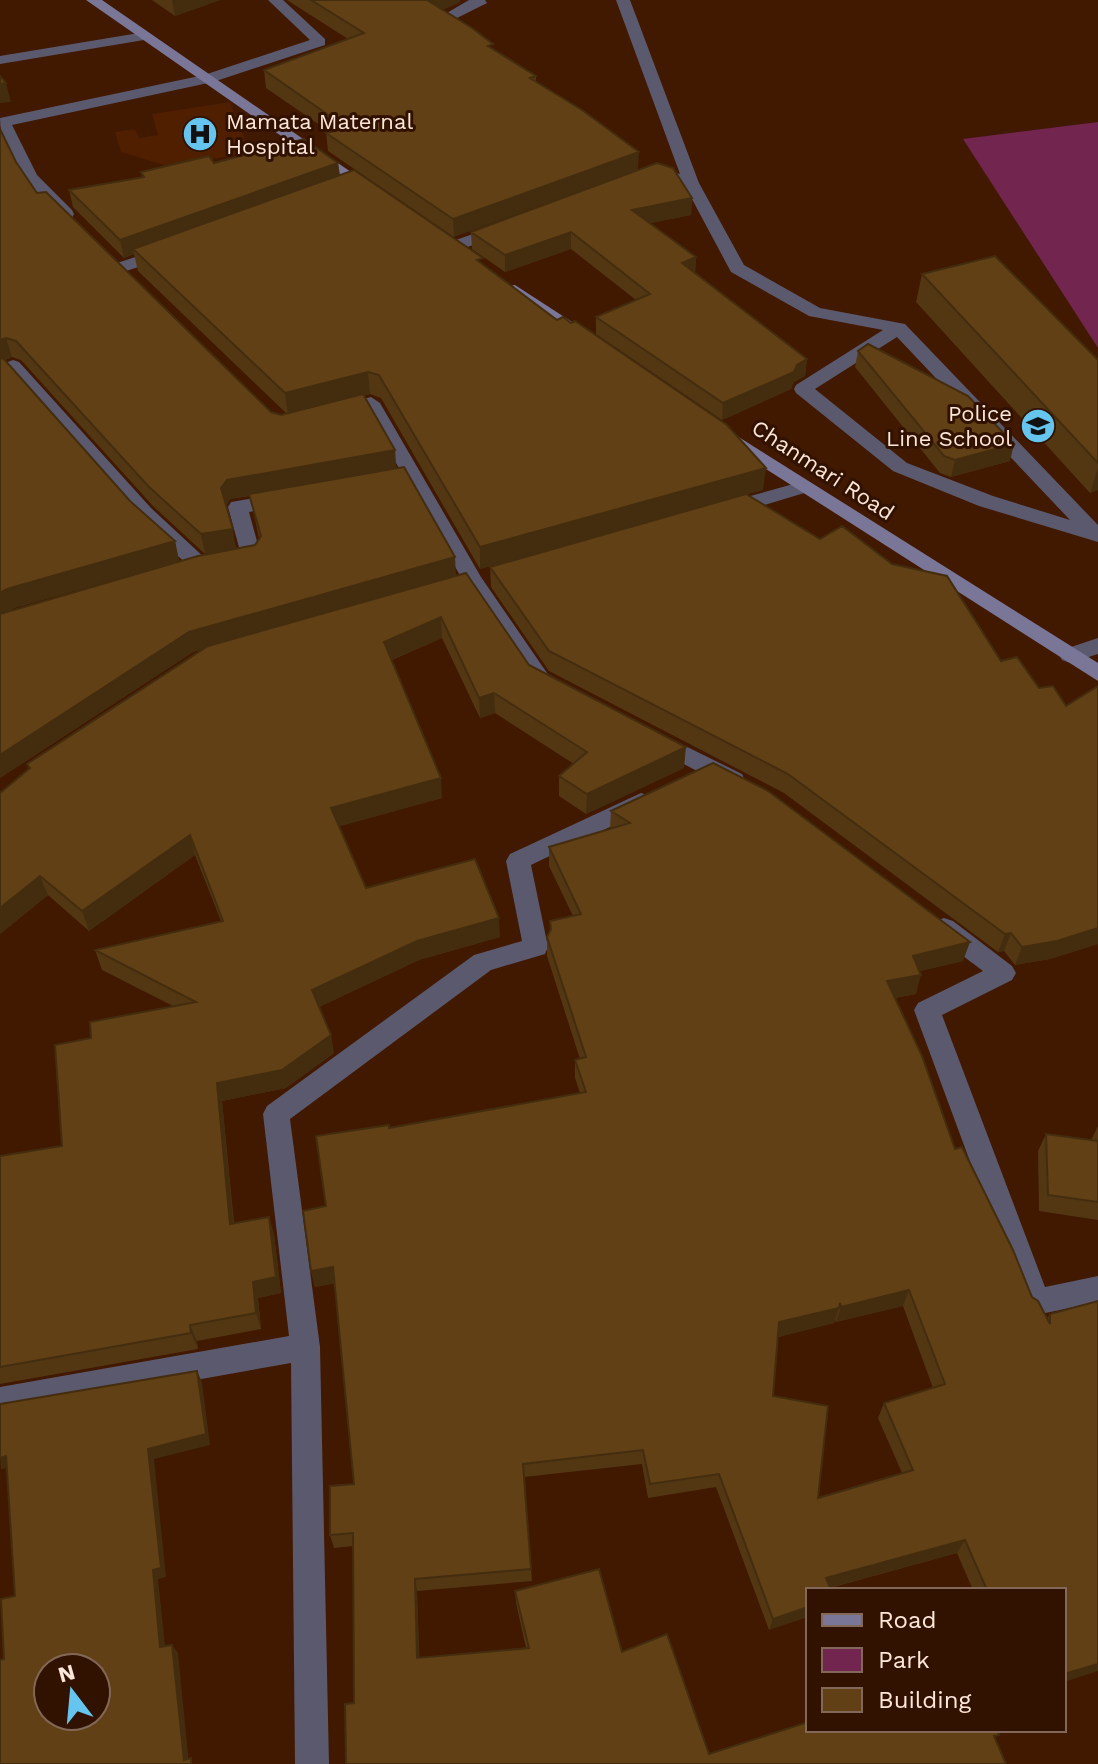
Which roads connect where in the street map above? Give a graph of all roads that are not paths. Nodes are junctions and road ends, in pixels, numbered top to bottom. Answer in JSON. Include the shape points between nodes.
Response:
{"nodes":[{"id":1,"x":93,"y":0,"type":"edge"},
{"id":2,"x":275,"y":0,"type":"edge"},
{"id":3,"x":476,"y":0,"type":"edge"},
{"id":4,"x":623,"y":0,"type":"edge"},
{"id":5,"x":145,"y":36,"type":"junction"},
{"id":6,"x":484,"y":45,"type":"edge"},
{"id":7,"x":0,"y":60,"type":"edge"},
{"id":8,"x":208,"y":79,"type":"junction"},
{"id":9,"x":8,"y":149,"type":"edge"},
{"id":10,"x":647,"y":171,"type":"edge"},
{"id":11,"x":691,"y":183,"type":"junction"},
{"id":12,"x":381,"y":198,"type":"edge"},
{"id":13,"x":511,"y":226,"type":"edge"},
{"id":14,"x":80,"y":228,"type":"edge"},
{"id":15,"x":179,"y":247,"type":"edge"},
{"id":16,"x":453,"y":247,"type":"edge"},
{"id":17,"x":120,"y":269,"type":"edge"},
{"id":18,"x":505,"y":283,"type":"edge"},
{"id":19,"x":899,"y":328,"type":"junction"},
{"id":20,"x":596,"y":346,"type":"edge"},
{"id":21,"x":0,"y":371,"type":"edge"},
{"id":22,"x":313,"y":418,"type":"edge"},
{"id":23,"x":714,"y":427,"type":"edge"},
{"id":24,"x":804,"y":487,"type":"junction"},
{"id":25,"x":311,"y":494,"type":"edge"},
{"id":26,"x":699,"y":517,"type":"edge"},
{"id":27,"x":1098,"y":536,"type":"edge"},
{"id":28,"x":200,"y":565,"type":"junction"},
{"id":29,"x":170,"y":573,"type":"edge"},
{"id":30,"x":1098,"y":646,"type":"edge"},
{"id":31,"x":1070,"y":655,"type":"junction"},
{"id":32,"x":1098,"y":673,"type":"edge"},
{"id":33,"x":579,"y":699,"type":"edge"},
{"id":34,"x":632,"y":727,"type":"edge"},
{"id":35,"x":712,"y":768,"type":"junction"},
{"id":36,"x":750,"y":789,"type":"edge"},
{"id":37,"x":927,"y":916,"type":"edge"},
{"id":38,"x":1098,"y":1289,"type":"edge"},
{"id":39,"x":305,"y":1347,"type":"junction"},
{"id":40,"x":0,"y":1401,"type":"edge"},
{"id":41,"x":312,"y":1764,"type":"edge"}],
"edges":[{"from":1,"to":5,"type":"street"},
{"from":2,"to":8,"type":"street","via":[[320,42]]},
{"from":3,"to":6,"type":"street","via":[[480,3],[447,17]]},
{"from":4,"to":11,"type":"street"},
{"from":5,"to":7,"type":"street"},
{"from":5,"to":8,"type":"street"},
{"from":8,"to":9,"type":"street","via":[[3,122]]},
{"from":8,"to":12,"type":"street","via":[[350,184]]},
{"from":9,"to":14,"type":"street"},
{"from":10,"to":11,"type":"street"},
{"from":11,"to":19,"type":"street","via":[[737,268],[815,312]]},
{"from":13,"to":16,"type":"street"},
{"from":15,"to":17,"type":"street"},
{"from":18,"to":20,"type":"street"},
{"from":19,"to":27,"type":"street"},
{"from":19,"to":27,"type":"street","via":[[803,389],[900,467]]},
{"from":21,"to":28,"type":"street","via":[[13,366],[144,513]]},
{"from":22,"to":33,"type":"street","via":[[371,403],[405,477],[539,678]]},
{"from":23,"to":24,"type":"street","name":"Chanmari Road"},
{"from":24,"to":26,"type":"street"},
{"from":24,"to":31,"type":"street","name":"Chanmari Road"},
{"from":25,"to":28,"type":"street","via":[[238,507],[251,556]]},
{"from":28,"to":29,"type":"street"},
{"from":30,"to":31,"type":"street"},
{"from":31,"to":32,"type":"street","name":"Chanmari Road"},
{"from":34,"to":35,"type":"street"},
{"from":35,"to":36,"type":"street"},
{"from":35,"to":39,"type":"street","via":[[518,861],[536,947],[483,962],[276,1114]]},
{"from":37,"to":38,"type":"street","via":[[1003,973],[927,1010],[1036,1302]]},
{"from":39,"to":40,"type":"street"},
{"from":39,"to":41,"type":"street"}]}
